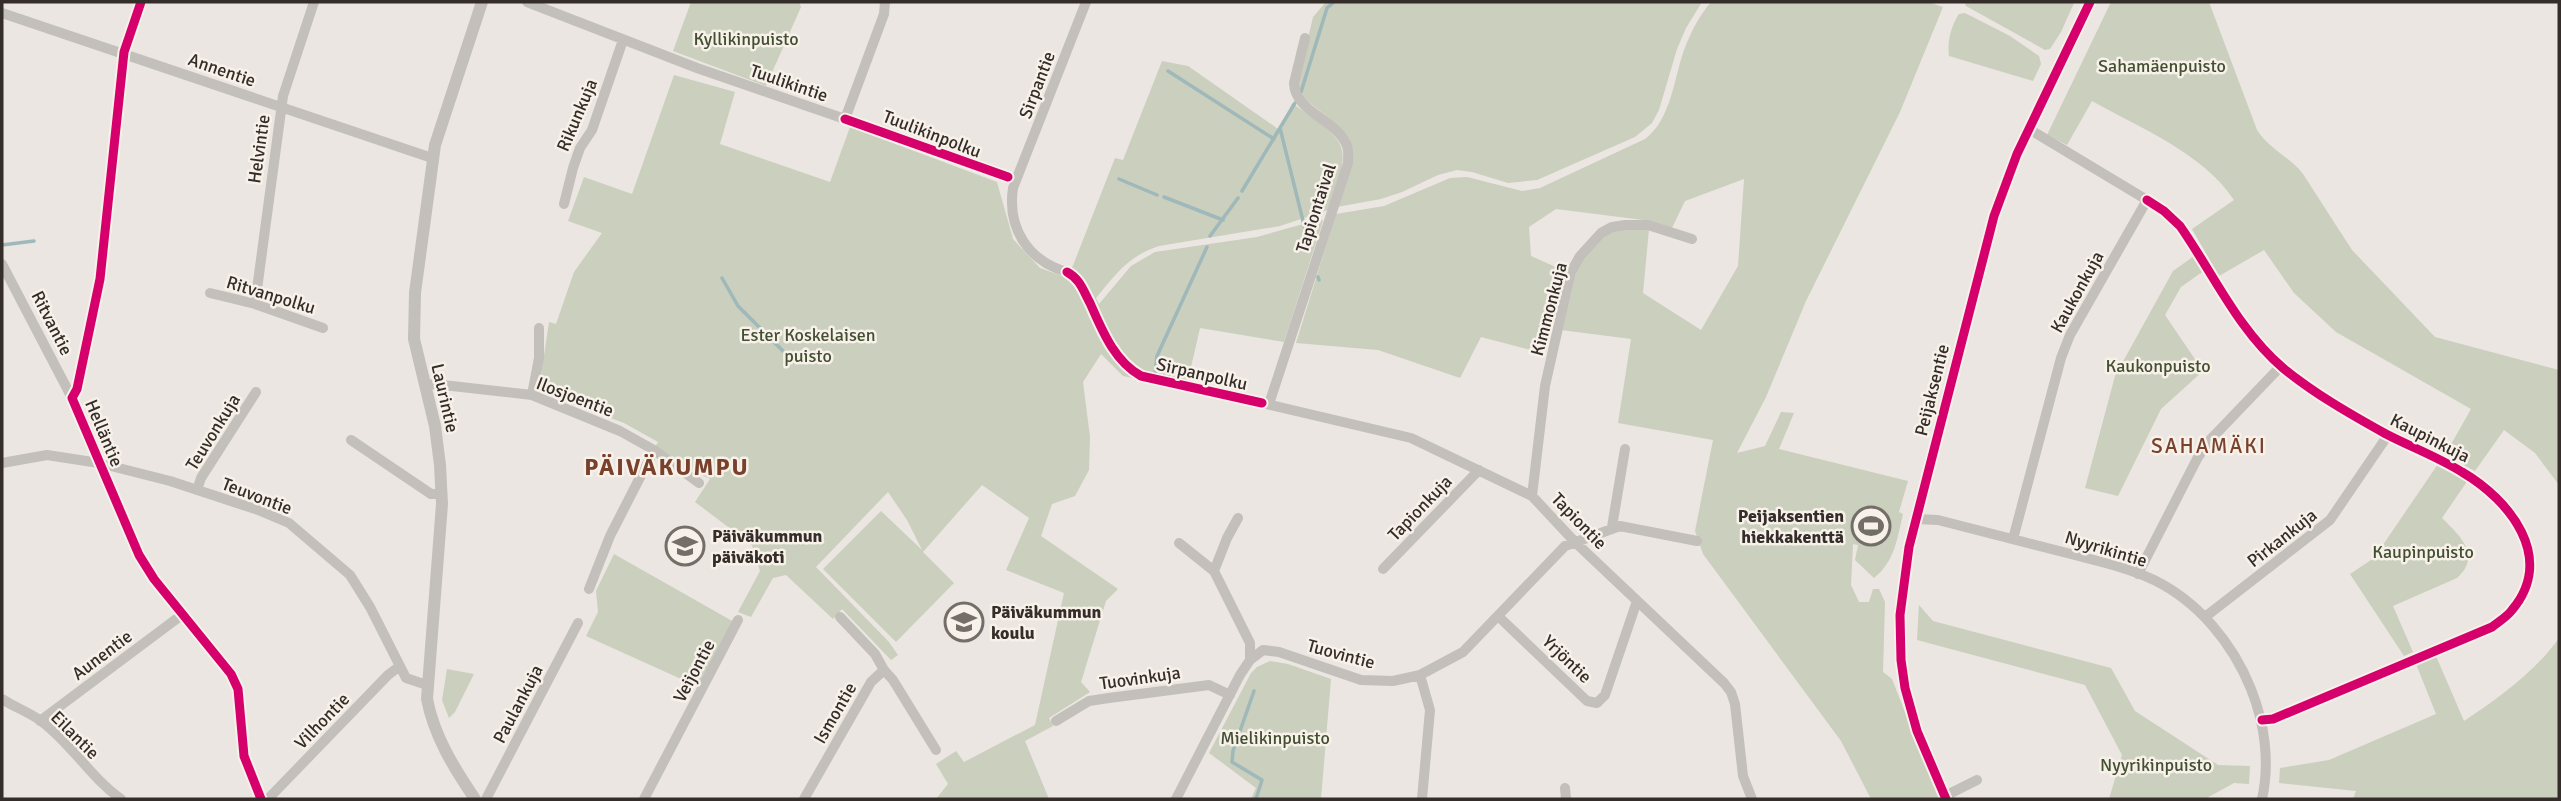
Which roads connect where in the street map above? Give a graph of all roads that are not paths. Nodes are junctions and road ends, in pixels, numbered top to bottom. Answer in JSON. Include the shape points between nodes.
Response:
{"nodes":[{"id":1,"x":141,"y":2,"type":"edge"},
{"id":2,"x":314,"y":2,"type":"edge"},
{"id":3,"x":482,"y":2,"type":"edge"},
{"id":4,"x":527,"y":2,"type":"edge"},
{"id":5,"x":886,"y":2,"type":"edge"},
{"id":6,"x":1086,"y":2,"type":"edge"},
{"id":7,"x":2090,"y":2,"type":"edge"},
{"id":8,"x":2,"y":13,"type":"edge"},
{"id":9,"x":1305,"y":38,"type":"dead end"},
{"id":10,"x":623,"y":40,"type":"junction"},
{"id":11,"x":124,"y":52,"type":"junction"},
{"id":12,"x":281,"y":107,"type":"junction"},
{"id":13,"x":2029,"y":129,"type":"junction"},
{"id":14,"x":432,"y":158,"type":"junction"},
{"id":15,"x":2147,"y":200,"type":"junction"},
{"id":16,"x":564,"y":204,"type":"dead end"},
{"id":17,"x":1692,"y":239,"type":"dead end"},
{"id":18,"x":2,"y":264,"type":"edge"},
{"id":19,"x":1067,"y":272,"type":"dead end"},
{"id":20,"x":210,"y":293,"type":"dead end"},
{"id":21,"x":255,"y":304,"type":"junction"},
{"id":22,"x":323,"y":328,"type":"dead end"},
{"id":23,"x":539,"y":328,"type":"dead end"},
{"id":24,"x":2281,"y":366,"type":"junction"},
{"id":25,"x":425,"y":386,"type":"junction"},
{"id":26,"x":256,"y":392,"type":"dead end"},
{"id":27,"x":532,"y":395,"type":"junction"},
{"id":28,"x":72,"y":398,"type":"junction"},
{"id":29,"x":1265,"y":404,"type":"joint"},
{"id":30,"x":2388,"y":435,"type":"junction"},
{"id":31,"x":351,"y":440,"type":"dead end"},
{"id":32,"x":1625,"y":449,"type":"dead end"},
{"id":33,"x":654,"y":450,"type":"junction"},
{"id":34,"x":2,"y":463,"type":"edge"},
{"id":35,"x":99,"y":463,"type":"junction"},
{"id":36,"x":1479,"y":470,"type":"junction"},
{"id":37,"x":699,"y":483,"type":"dead end"},
{"id":38,"x":197,"y":490,"type":"junction"},
{"id":39,"x":441,"y":494,"type":"junction"},
{"id":40,"x":1532,"y":496,"type":"junction"},
{"id":41,"x":1238,"y":518,"type":"dead end"},
{"id":42,"x":1916,"y":519,"type":"junction"},
{"id":43,"x":1612,"y":527,"type":"junction"},
{"id":44,"x":2013,"y":538,"type":"junction"},
{"id":45,"x":1697,"y":541,"type":"dead end"},
{"id":46,"x":1575,"y":542,"type":"junction"},
{"id":47,"x":1179,"y":543,"type":"dead end"},
{"id":48,"x":1383,"y":569,"type":"dead end"},
{"id":49,"x":1214,"y":571,"type":"junction"},
{"id":50,"x":2138,"y":574,"type":"junction"},
{"id":51,"x":589,"y":589,"type":"dead end"},
{"id":52,"x":1637,"y":601,"type":"junction"},
{"id":53,"x":183,"y":614,"type":"junction"},
{"id":54,"x":1498,"y":615,"type":"junction"},
{"id":55,"x":840,"y":617,"type":"dead end"},
{"id":56,"x":2205,"y":617,"type":"junction"},
{"id":57,"x":738,"y":620,"type":"dead end"},
{"id":58,"x":578,"y":623,"type":"dead end"},
{"id":59,"x":1250,"y":660,"type":"junction"},
{"id":60,"x":400,"y":666,"type":"junction"},
{"id":61,"x":884,"y":670,"type":"junction"},
{"id":62,"x":1420,"y":675,"type":"junction"},
{"id":63,"x":426,"y":685,"type":"junction"},
{"id":64,"x":1230,"y":695,"type":"junction"},
{"id":65,"x":2,"y":699,"type":"edge"},
{"id":66,"x":40,"y":720,"type":"junction"},
{"id":67,"x":2262,"y":720,"type":"junction"},
{"id":68,"x":1056,"y":721,"type":"dead end"},
{"id":69,"x":936,"y":750,"type":"dead end"},
{"id":70,"x":1977,"y":780,"type":"dead end"},
{"id":71,"x":1945,"y":798,"type":"edge"},
{"id":72,"x":121,"y":799,"type":"edge"},
{"id":73,"x":261,"y":799,"type":"edge"},
{"id":74,"x":268,"y":799,"type":"edge"},
{"id":75,"x":475,"y":799,"type":"edge"},
{"id":76,"x":486,"y":799,"type":"edge"},
{"id":77,"x":644,"y":799,"type":"edge"},
{"id":78,"x":804,"y":799,"type":"edge"},
{"id":79,"x":1176,"y":799,"type":"edge"},
{"id":80,"x":1422,"y":799,"type":"edge"},
{"id":81,"x":1752,"y":799,"type":"edge"},
{"id":82,"x":2263,"y":799,"type":"edge"}],
"edges":[{"from":1,"to":11,"type":"street","name":"Helläntie"},
{"from":2,"to":12,"type":"street","name":"Helvintie"},
{"from":3,"to":14,"type":"street","name":"Laurintie"},
{"from":4,"to":10,"type":"street","name":"Tuulikintie"},
{"from":5,"to":10,"type":"street","name":"Tuulikintie","via":[[845,119]]},
{"from":6,"to":19,"type":"street","name":"Sirpantie","via":[[1013,182],[1014,221],[1023,241],[1046,264]]},
{"from":7,"to":13,"type":"street","name":"Peijaksentie"},
{"from":8,"to":11,"type":"street","name":"Annentie"},
{"from":9,"to":29,"type":"street","name":"Tapiontaival","via":[[1294,90],[1298,99],[1341,136],[1348,148],[1348,163]]},
{"from":10,"to":16,"type":"street","name":"Rikunkuja","via":[[592,130],[573,167]]},
{"from":11,"to":12,"type":"street","name":"Annentie"},
{"from":11,"to":28,"type":"street","name":"Helläntie","via":[[100,279]]},
{"from":12,"to":14,"type":"street","name":"Annentie"},
{"from":12,"to":21,"type":"street","name":"Helvintie"},
{"from":13,"to":15,"type":"street"},
{"from":13,"to":42,"type":"street","name":"Peijaksentie","via":[[1994,216]]},
{"from":14,"to":25,"type":"street","name":"Laurintie","via":[[415,293],[414,339]]},
{"from":15,"to":24,"type":"street","name":"Kaupinkuja","via":[[2180,226],[2252,336]]},
{"from":15,"to":44,"type":"street","name":"Kaukonkuja","via":[[2070,335]]},
{"from":17,"to":40,"type":"street","name":"Kimmonkuja","via":[[1648,225],[1625,225],[1601,233],[1580,256],[1571,272],[1545,386]]},
{"from":18,"to":28,"type":"street","name":"Ritvantie"},
{"from":20,"to":21,"type":"street","name":"Ritvanpolku"},
{"from":21,"to":22,"type":"street","name":"Ritvanpolku"},
{"from":23,"to":27,"type":"street"},
{"from":24,"to":30,"type":"street","name":"Kaupinkuja","via":[[2317,394]]},
{"from":24,"to":50,"type":"street","via":[[2198,457]]},
{"from":25,"to":27,"type":"street","name":"Ilosjoentie"},
{"from":25,"to":39,"type":"street","name":"Laurintie","via":[[435,426]]},
{"from":26,"to":38,"type":"street","name":"Teuvonkuja"},
{"from":27,"to":33,"type":"street","name":"Ilosjoentie"},
{"from":28,"to":35,"type":"street","name":"Helläntie"},
{"from":29,"to":36,"type":"street","name":"Tapiontie","via":[[1411,438]]},
{"from":30,"to":56,"type":"street","name":"Pirkankuja","via":[[2330,520]]},
{"from":30,"to":67,"type":"street","name":"Kaupinkuja","via":[[2461,471],[2503,503],[2527,543],[2531,560],[2523,595],[2492,627]]},
{"from":31,"to":39,"type":"street","via":[[431,494]]},
{"from":32,"to":43,"type":"street"},
{"from":33,"to":37,"type":"street","name":"Ilosjoentie"},
{"from":33,"to":51,"type":"street"},
{"from":34,"to":35,"type":"street","name":"Teuvontie","via":[[47,455]]},
{"from":35,"to":38,"type":"street","name":"Teuvontie"},
{"from":35,"to":53,"type":"street","name":"Helläntie","via":[[139,555]]},
{"from":36,"to":40,"type":"street","name":"Tapiontie"},
{"from":36,"to":48,"type":"street","name":"Tapionkuja"},
{"from":38,"to":60,"type":"street","name":"Teuvontie","via":[[289,523],[310,539],[350,575]]},
{"from":39,"to":63,"type":"street","name":"Laurintie"},
{"from":40,"to":46,"type":"street","name":"Tapiontie"},
{"from":41,"to":49,"type":"street"},
{"from":42,"to":44,"type":"street","name":"Nyyrikintie"},
{"from":42,"to":71,"type":"street","name":"Peijaksentie","via":[[1900,615],[1901,660],[1917,731]]},
{"from":43,"to":45,"type":"street"},
{"from":43,"to":46,"type":"street","name":"Tuovintie"},
{"from":44,"to":50,"type":"street","name":"Nyyrikintie"},
{"from":46,"to":52,"type":"street","name":"Tapiontie"},
{"from":46,"to":54,"type":"street","name":"Tuovintie","via":[[1565,546]]},
{"from":47,"to":49,"type":"street"},
{"from":49,"to":59,"type":"street","via":[[1250,643]]},
{"from":50,"to":56,"type":"street","name":"Nyyrikintie","via":[[2155,580]]},
{"from":52,"to":54,"type":"street","name":"Yrjöntie","via":[[1605,695],[1597,703],[1587,701]]},
{"from":52,"to":81,"type":"street","name":"Tapiontie","via":[[1731,692],[1743,776]]},
{"from":53,"to":66,"type":"street","name":"Aunentie"},
{"from":53,"to":73,"type":"street","name":"Helläntie","via":[[238,689],[244,756]]},
{"from":54,"to":62,"type":"street","name":"Tuovintie","via":[[1463,652]]},
{"from":55,"to":61,"type":"street"},
{"from":56,"to":67,"type":"street","name":"Nyyrikintie","via":[[2236,656]]},
{"from":57,"to":77,"type":"street","name":"Veijontie"},
{"from":58,"to":76,"type":"street","name":"Paulankuja"},
{"from":59,"to":62,"type":"street","name":"Tuovintie","via":[[1263,650],[1361,680],[1393,681]]},
{"from":59,"to":64,"type":"street"},
{"from":60,"to":63,"type":"street","name":"Teuvontie","via":[[406,678]]},
{"from":60,"to":74,"type":"street","name":"Vilhontie"},
{"from":61,"to":69,"type":"street"},
{"from":61,"to":78,"type":"street","name":"Ismontie","via":[[871,682]]},
{"from":62,"to":80,"type":"street","via":[[1430,710]]},
{"from":63,"to":75,"type":"street","name":"Laurintie","via":[[431,721]]},
{"from":64,"to":68,"type":"street","name":"Tuovinkuja","via":[[1209,685],[1109,698],[1089,701]]},
{"from":64,"to":79,"type":"street"},
{"from":65,"to":66,"type":"street","name":"Eilantie"},
{"from":66,"to":72,"type":"street","name":"Eilantie"},
{"from":67,"to":82,"type":"street","name":"Nyyrikintie"},
{"from":70,"to":71,"type":"street"}]}
